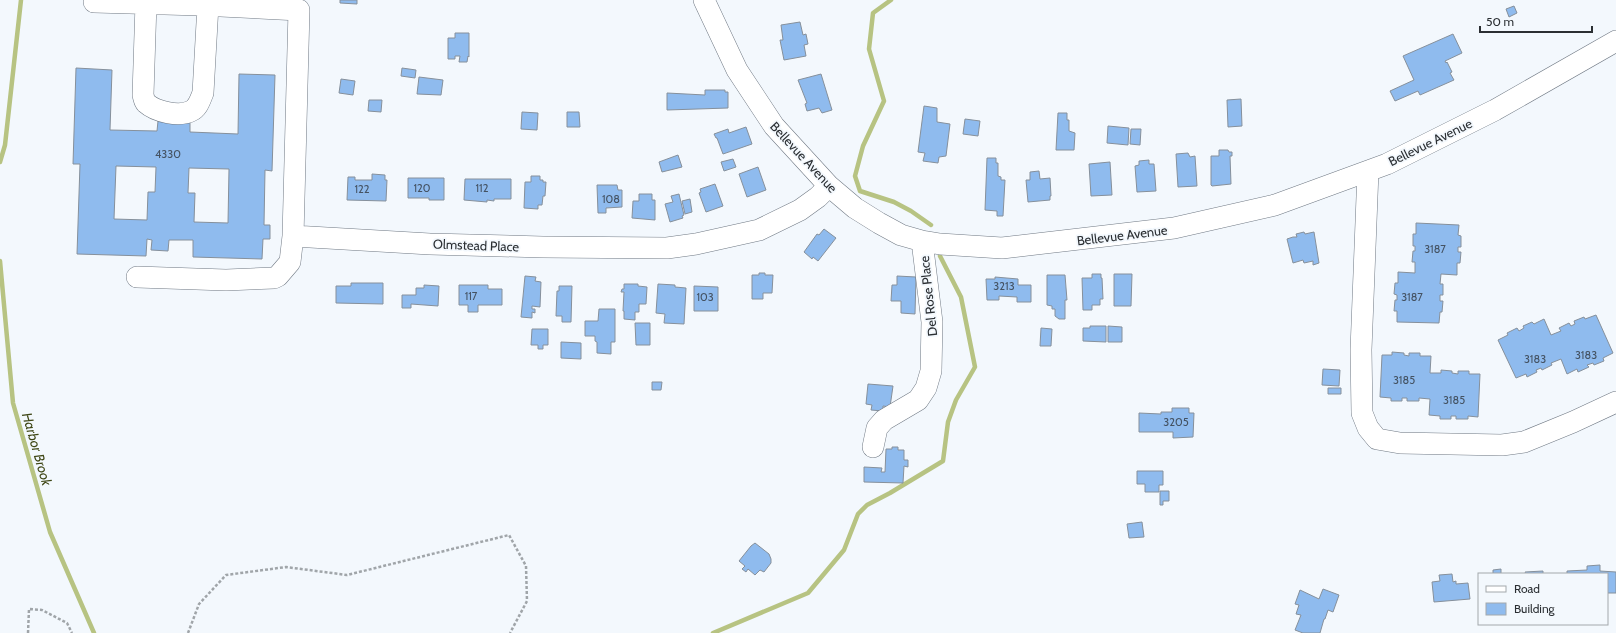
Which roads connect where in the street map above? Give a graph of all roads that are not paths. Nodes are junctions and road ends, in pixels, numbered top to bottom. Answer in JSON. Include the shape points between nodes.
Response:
{"nodes":[{"id":1,"x":704,"y":0,"type":"edge"},
{"id":2,"x":94,"y":2,"type":"dead end"},
{"id":3,"x":146,"y":3,"type":"junction"},
{"id":4,"x":203,"y":3,"type":"edge"},
{"id":5,"x":1616,"y":40,"type":"edge"},
{"id":6,"x":1368,"y":171,"type":"junction"},
{"id":7,"x":829,"y":186,"type":"junction"},
{"id":8,"x":293,"y":236,"type":"junction"},
{"id":9,"x":922,"y":241,"type":"junction"},
{"id":10,"x":137,"y":277,"type":"dead end"},
{"id":11,"x":1616,"y":402,"type":"edge"},
{"id":12,"x":873,"y":447,"type":"dead end"}],
"edges":[{"from":1,"to":7,"type":"street","name":"Bellevue Avenue","via":[[737,70],[774,126]]},
{"from":2,"to":3,"type":"street"},
{"from":3,"to":4,"type":"street"},
{"from":3,"to":4,"type":"street","via":[[142,95],[145,102],[154,108],[182,113],[192,111],[203,93]]},
{"from":4,"to":8,"type":"street","via":[[299,10]]},
{"from":5,"to":6,"type":"street","name":"Bellevue Avenue","via":[[1495,110]]},
{"from":6,"to":9,"type":"street","name":"Bellevue Avenue","via":[[1276,205],[1174,228],[1002,248]]},
{"from":6,"to":11,"type":"street","via":[[1361,350],[1362,413],[1368,428],[1377,440],[1502,446],[1524,442]]},
{"from":7,"to":8,"type":"street","name":"Olmstead Place","via":[[800,210],[759,230],[667,248],[430,244]]},
{"from":7,"to":9,"type":"street","name":"Bellevue Avenue","via":[[879,224],[901,235]]},
{"from":8,"to":10,"type":"street","via":[[290,262],[274,278],[226,280]]},
{"from":9,"to":12,"type":"street","name":"Del Rose Place","via":[[932,322],[931,371],[926,388],[918,400],[884,420],[878,428]]}]}
